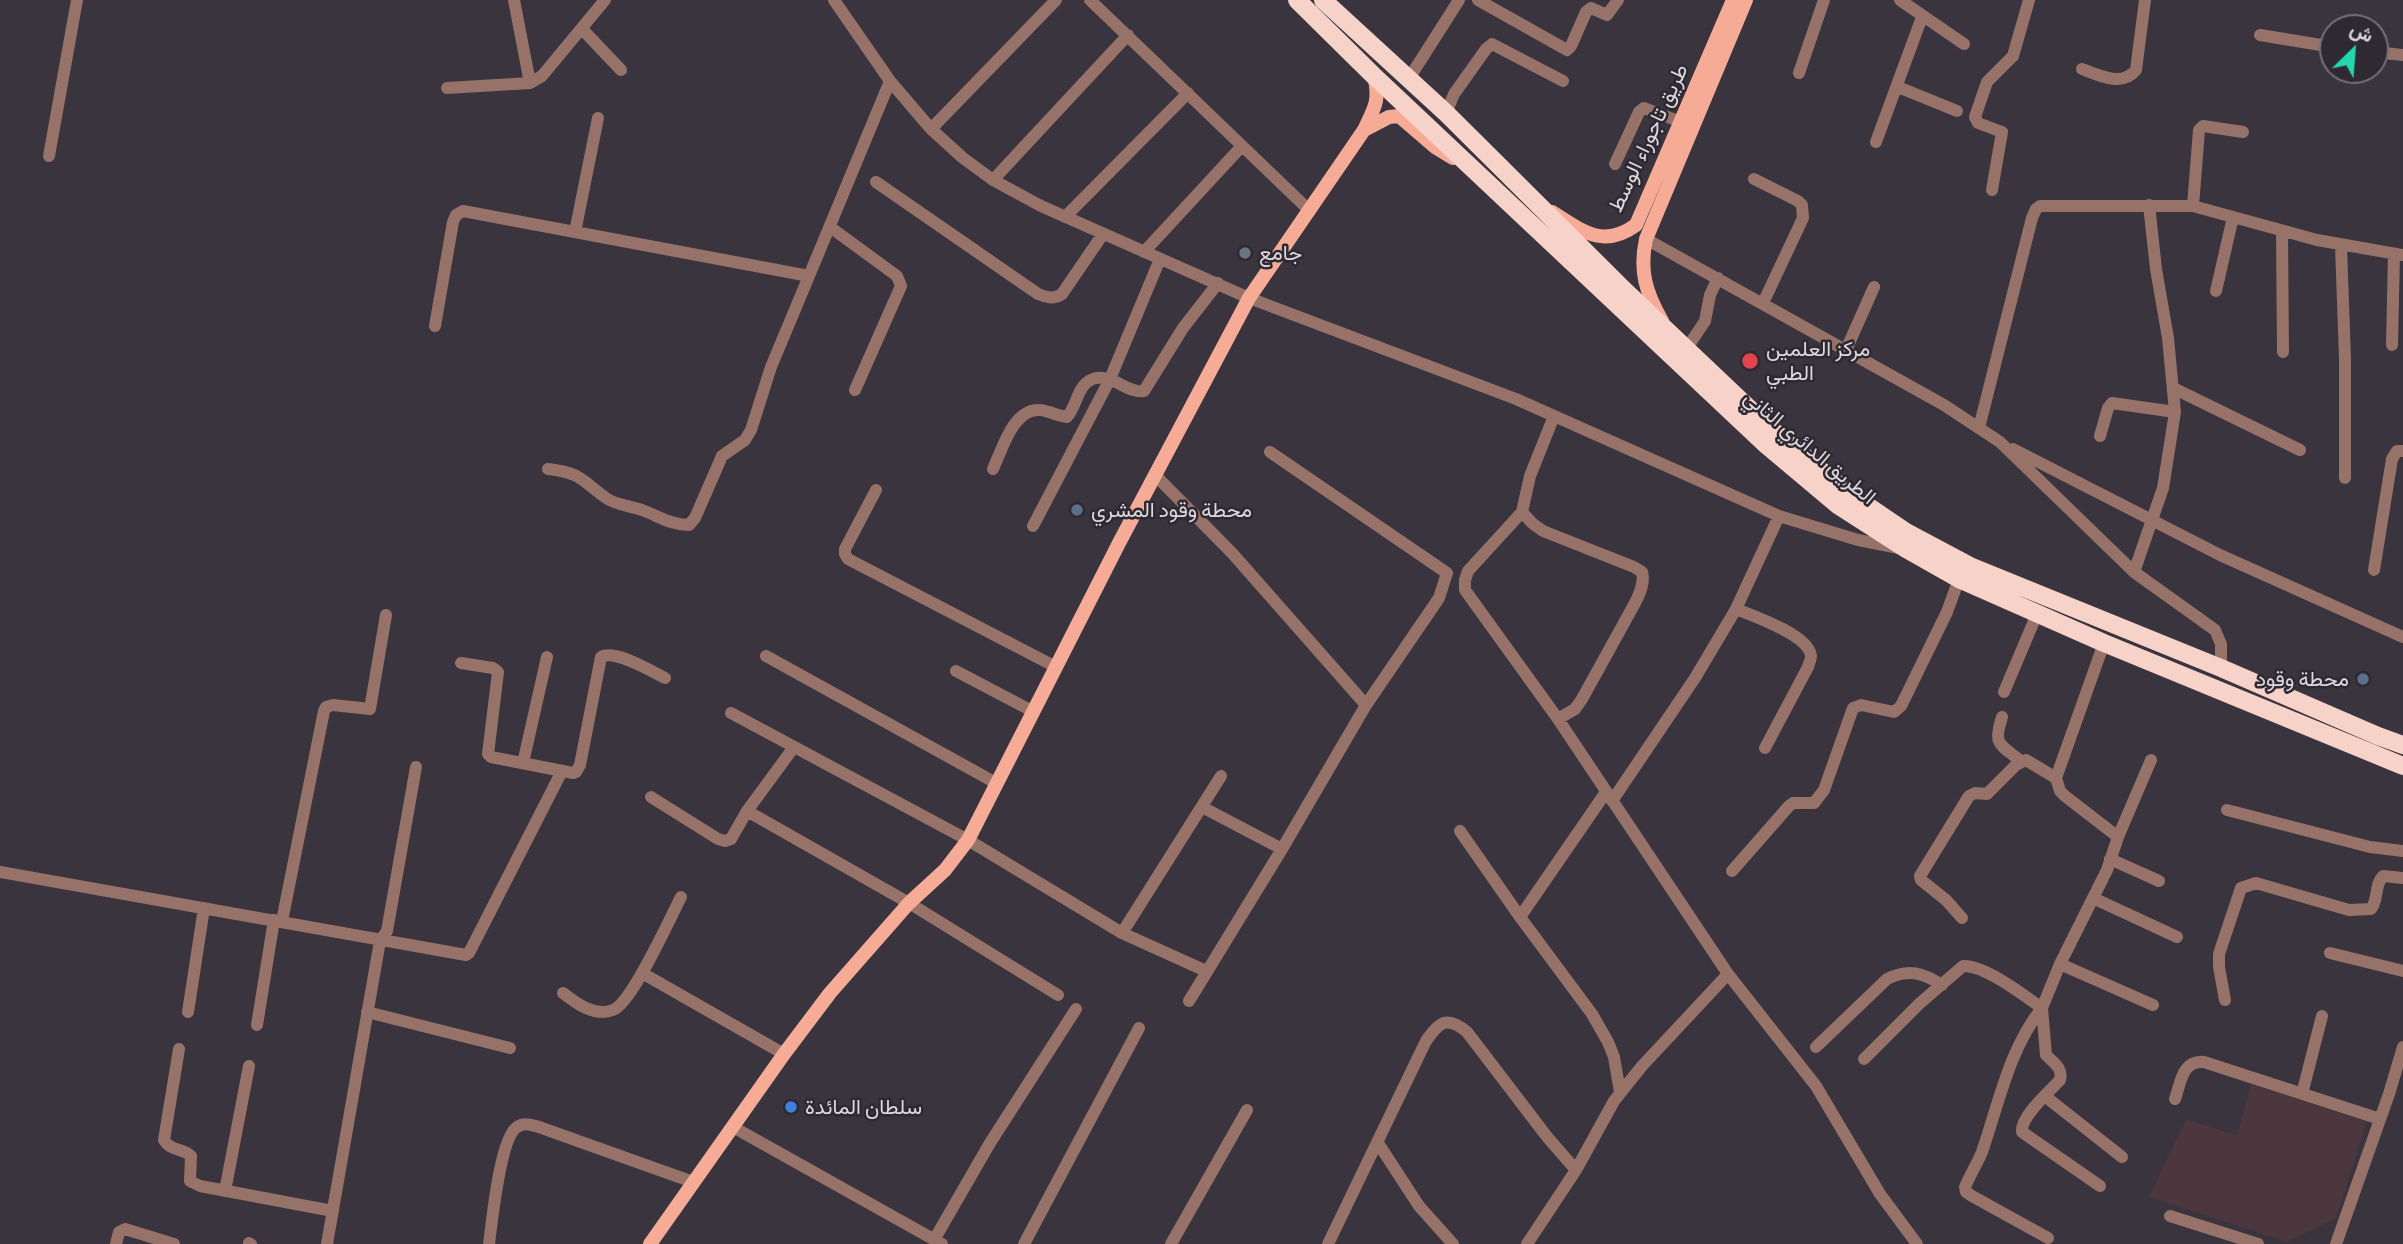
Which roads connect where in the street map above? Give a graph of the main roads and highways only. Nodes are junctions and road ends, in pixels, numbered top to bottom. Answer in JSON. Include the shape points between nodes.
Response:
{"nodes":[{"id":1,"x":1297,"y":0,"type":"edge"},
{"id":2,"x":1323,"y":0,"type":"edge"},
{"id":3,"x":1732,"y":0,"type":"edge"},
{"id":4,"x":1746,"y":0,"type":"edge"},
{"id":5,"x":1373,"y":75,"type":"junction"},
{"id":6,"x":1364,"y":130,"type":"junction"},
{"id":7,"x":1473,"y":168,"type":"junction"},
{"id":8,"x":1530,"y":198,"type":"junction"},
{"id":9,"x":1667,"y":329,"type":"junction"},
{"id":10,"x":2403,"y":745,"type":"edge"},
{"id":11,"x":2403,"y":766,"type":"edge"},
{"id":12,"x":650,"y":1244,"type":"edge"}],
"edges":[{"from":1,"to":5,"type":"highway","name":"الطريق الدائري الثاني"},
{"from":2,"to":8,"type":"highway","name":"الطريق الدائري الثاني"},
{"from":3,"to":8,"type":"main road","name":"طريق تاجوراء الوسط","via":[[1636,225],[1611,238],[1593,235]]},
{"from":4,"to":9,"type":"main road","name":"طريق تاجوراء الوسط","via":[[1646,239],[1643,264],[1648,295]]},
{"from":5,"to":6,"type":"main road","via":[[1378,103]]},
{"from":5,"to":7,"type":"highway","name":"الطريق الدائري الثاني"},
{"from":6,"to":7,"type":"main road","via":[[1399,116],[1444,153]]},
{"from":6,"to":12,"type":"main road","via":[[1249,298],[968,840],[830,993]]},
{"from":7,"to":11,"type":"highway","name":"الطريق الدائري الثاني","via":[[1772,450],[1839,506],[1959,579]]},
{"from":8,"to":9,"type":"highway","name":"الطريق الدائري الثاني"},
{"from":9,"to":10,"type":"highway","name":"الطريق الدائري الثاني","via":[[1772,430],[1847,492],[1906,532],[1969,566]]}]}
